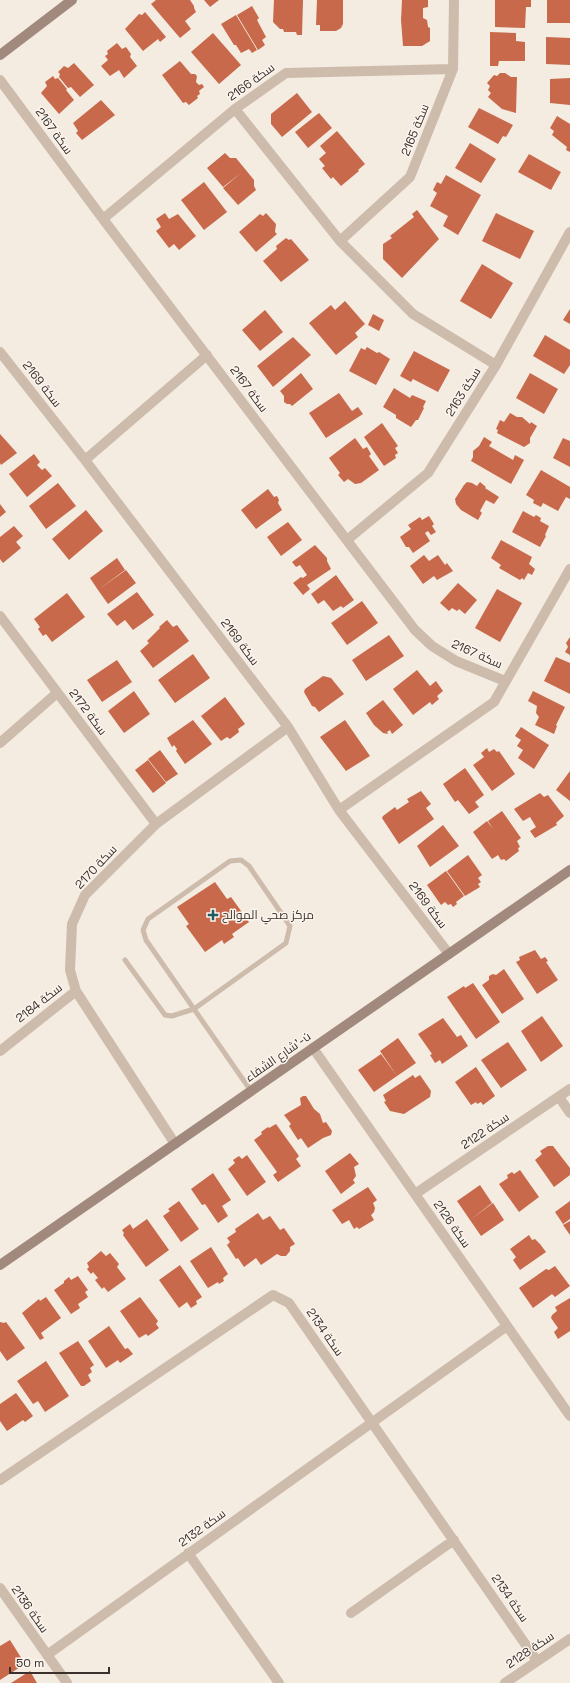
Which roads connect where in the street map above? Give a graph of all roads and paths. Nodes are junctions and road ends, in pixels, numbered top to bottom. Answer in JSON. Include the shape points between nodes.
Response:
{"nodes":[{"id":1,"x":72,"y":0,"type":"edge"},
{"id":2,"x":454,"y":0,"type":"edge"},
{"id":3,"x":0,"y":55,"type":"edge"},
{"id":4,"x":453,"y":69,"type":"junction"},
{"id":5,"x":0,"y":80,"type":"edge"},
{"id":6,"x":235,"y":109,"type":"junction"},
{"id":7,"x":103,"y":219,"type":"junction"},
{"id":8,"x":570,"y":232,"type":"edge"},
{"id":9,"x":340,"y":241,"type":"junction"},
{"id":10,"x":0,"y":352,"type":"edge"},
{"id":11,"x":207,"y":355,"type":"junction"},
{"id":12,"x":496,"y":365,"type":"junction"},
{"id":13,"x":86,"y":460,"type":"junction"},
{"id":14,"x":347,"y":540,"type":"junction"},
{"id":15,"x":570,"y":569,"type":"edge"},
{"id":16,"x":0,"y":616,"type":"edge"},
{"id":17,"x":506,"y":681,"type":"junction"},
{"id":18,"x":57,"y":693,"type":"junction"},
{"id":19,"x":288,"y":727,"type":"junction"},
{"id":20,"x":0,"y":743,"type":"edge"},
{"id":21,"x":339,"y":810,"type":"junction"},
{"id":22,"x":156,"y":824,"type":"junction"},
{"id":23,"x":570,"y":870,"type":"edge"},
{"id":24,"x":449,"y":954,"type":"junction"},
{"id":25,"x":125,"y":960,"type":"dead end"},
{"id":26,"x":76,"y":991,"type":"junction"},
{"id":27,"x":194,"y":1009,"type":"junction"},
{"id":28,"x":313,"y":1048,"type":"junction"},
{"id":29,"x":0,"y":1051,"type":"edge"},
{"id":30,"x":570,"y":1089,"type":"edge"},
{"id":31,"x":251,"y":1091,"type":"junction"},
{"id":32,"x":559,"y":1097,"type":"junction"},
{"id":33,"x":570,"y":1113,"type":"edge"},
{"id":34,"x":175,"y":1144,"type":"junction"},
{"id":35,"x":415,"y":1194,"type":"junction"},
{"id":36,"x":0,"y":1265,"type":"edge"},
{"id":37,"x":507,"y":1326,"type":"junction"},
{"id":38,"x":570,"y":1416,"type":"edge"},
{"id":39,"x":372,"y":1422,"type":"junction"},
{"id":40,"x":0,"y":1480,"type":"edge"},
{"id":41,"x":454,"y":1540,"type":"junction"},
{"id":42,"x":188,"y":1554,"type":"junction"},
{"id":43,"x":0,"y":1588,"type":"edge"},
{"id":44,"x":351,"y":1613,"type":"dead end"},
{"id":45,"x":570,"y":1639,"type":"edge"},
{"id":46,"x":47,"y":1655,"type":"junction"},
{"id":47,"x":537,"y":1661,"type":"junction"},
{"id":48,"x":67,"y":1683,"type":"edge"},
{"id":49,"x":279,"y":1683,"type":"edge"},
{"id":50,"x":505,"y":1683,"type":"edge"}],
"edges":[{"from":1,"to":3,"type":"street"},
{"from":2,"to":4,"type":"street","name":"سكة 2165"},
{"from":4,"to":6,"type":"street","name":"سكة 2166","via":[[286,73]]},
{"from":4,"to":9,"type":"street","name":"سكة 2165","via":[[410,177]]},
{"from":5,"to":7,"type":"street","name":"سكة 2167"},
{"from":6,"to":7,"type":"street","name":"سكة 2166"},
{"from":6,"to":9,"type":"street"},
{"from":7,"to":11,"type":"street","name":"سكة 2167"},
{"from":8,"to":12,"type":"street","name":"سكة 2163"},
{"from":9,"to":12,"type":"street","via":[[413,314]]},
{"from":10,"to":13,"type":"street","name":"سكة 2169"},
{"from":11,"to":13,"type":"street"},
{"from":11,"to":14,"type":"street","name":"سكة 2167"},
{"from":12,"to":14,"type":"street","name":"سكة 2163","via":[[428,473]]},
{"from":13,"to":19,"type":"street","name":"سكة 2169"},
{"from":14,"to":17,"type":"street","name":"سكة 2167","via":[[415,630],[432,646],[456,661]]},
{"from":15,"to":17,"type":"street"},
{"from":16,"to":18,"type":"street","name":"سكة 2172"},
{"from":17,"to":21,"type":"street","via":[[494,702]]},
{"from":18,"to":20,"type":"street"},
{"from":18,"to":22,"type":"street","name":"سكة 2172"},
{"from":19,"to":21,"type":"street","name":"سكة 2169"},
{"from":19,"to":22,"type":"street","name":"سكة 2170"},
{"from":21,"to":24,"type":"street","name":"سكة 2169"},
{"from":22,"to":26,"type":"street","name":"سكة 2170","via":[[85,895],[72,924],[70,970]]},
{"from":23,"to":24,"type":"street","name":"شارع الشفاء'-ú"},
{"from":24,"to":28,"type":"street","name":"شارع الشفاء'-ú"},
{"from":25,"to":27,"type":"lane","via":[[165,1015],[172,1016]]},
{"from":26,"to":29,"type":"street","name":"سكة 2184"},
{"from":26,"to":34,"type":"street","name":"سكة 2170"},
{"from":27,"to":27,"type":"lane","via":[[146,940],[143,930],[148,919],[230,861],[241,860],[249,866],[290,926],[286,943]]},
{"from":27,"to":31,"type":"lane"},
{"from":28,"to":31,"type":"street","name":"شارع الشفاء'-ú"},
{"from":28,"to":35,"type":"street","name":"سكة 2126"},
{"from":30,"to":32,"type":"street","name":"سكة 2122"},
{"from":31,"to":34,"type":"street","name":"شارع الشفاء'-ú"},
{"from":32,"to":33,"type":"street"},
{"from":32,"to":35,"type":"street","name":"سكة 2122"},
{"from":34,"to":36,"type":"street","name":"شارع الشفاء'-ú"},
{"from":35,"to":37,"type":"street","name":"سكة 2126"},
{"from":37,"to":38,"type":"street","name":"سكة 2126"},
{"from":37,"to":39,"type":"street","name":"سكة 2132"},
{"from":39,"to":40,"type":"street","name":"سكة 2134","via":[[289,1303],[273,1296]]},
{"from":39,"to":41,"type":"street","name":"سكة 2134"},
{"from":39,"to":42,"type":"street","name":"سكة 2132"},
{"from":41,"to":44,"type":"street"},
{"from":41,"to":47,"type":"street","name":"سكة 2134"},
{"from":42,"to":46,"type":"street","name":"سكة 2132"},
{"from":42,"to":49,"type":"street"},
{"from":43,"to":46,"type":"street","name":"سكة 2136"},
{"from":45,"to":47,"type":"street","name":"سكة 2128"},
{"from":46,"to":48,"type":"street","name":"سكة 2136"},
{"from":47,"to":50,"type":"street","name":"سكة 2128"}]}
